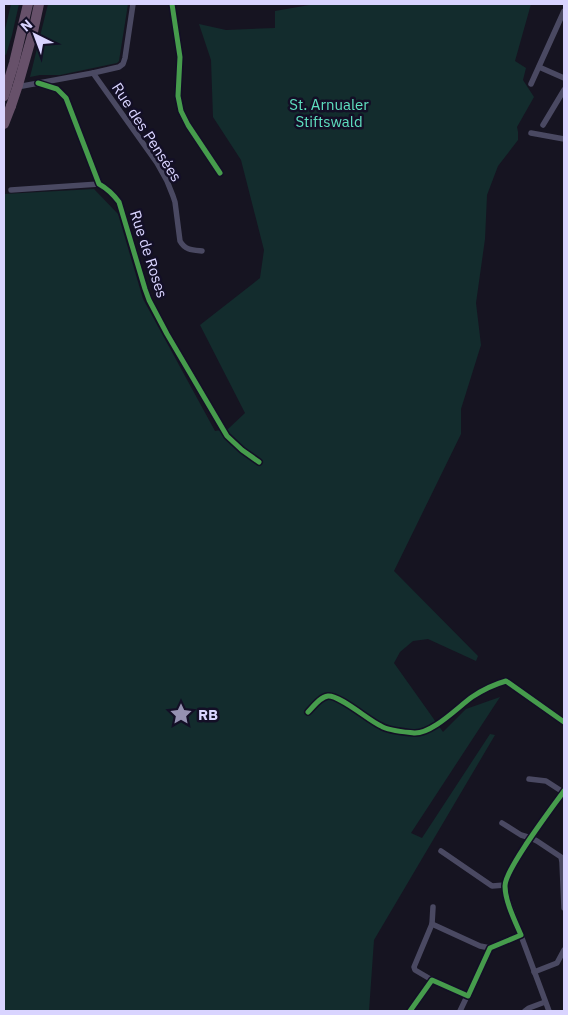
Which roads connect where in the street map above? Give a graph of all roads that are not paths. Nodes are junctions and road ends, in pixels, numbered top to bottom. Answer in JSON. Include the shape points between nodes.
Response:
{"nodes":[{"id":1,"x":28,"y":4,"type":"edge"},
{"id":2,"x":39,"y":4,"type":"edge"},
{"id":3,"x":133,"y":4,"type":"edge"},
{"id":4,"x":172,"y":4,"type":"edge"},
{"id":5,"x":564,"y":11,"type":"edge"},
{"id":6,"x":539,"y":67,"type":"junction"},
{"id":7,"x":93,"y":74,"type":"junction"},
{"id":8,"x":564,"y":78,"type":"edge"},
{"id":9,"x":38,"y":83,"type":"junction"},
{"id":10,"x":531,"y":84,"type":"dead end"},
{"id":11,"x":5,"y":90,"type":"edge"},
{"id":12,"x":564,"y":90,"type":"edge"},
{"id":13,"x":4,"y":124,"type":"edge"},
{"id":14,"x":543,"y":125,"type":"dead end"},
{"id":15,"x":531,"y":133,"type":"dead end"},
{"id":16,"x":564,"y":138,"type":"edge"},
{"id":17,"x":220,"y":173,"type":"dead end"},
{"id":18,"x":99,"y":184,"type":"junction"},
{"id":19,"x":11,"y":190,"type":"dead end"},
{"id":20,"x":202,"y":250,"type":"dead end"},
{"id":21,"x":259,"y":462,"type":"dead end"},
{"id":22,"x":308,"y":712,"type":"dead end"},
{"id":23,"x":564,"y":722,"type":"edge"},
{"id":24,"x":529,"y":779,"type":"dead end"},
{"id":25,"x":564,"y":792,"type":"edge"},
{"id":26,"x":502,"y":823,"type":"dead end"},
{"id":27,"x":531,"y":838,"type":"junction"},
{"id":28,"x":441,"y":851,"type":"dead end"},
{"id":29,"x":504,"y":885,"type":"junction"},
{"id":30,"x":433,"y":907,"type":"dead end"},
{"id":31,"x":564,"y":908,"type":"edge"},
{"id":32,"x":432,"y":924,"type":"junction"},
{"id":33,"x":521,"y":934,"type":"junction"},
{"id":34,"x":490,"y":948,"type":"junction"},
{"id":35,"x":564,"y":950,"type":"edge"},
{"id":36,"x":534,"y":972,"type":"junction"},
{"id":37,"x":432,"y":980,"type":"junction"},
{"id":38,"x":468,"y":996,"type":"junction"},
{"id":39,"x":545,"y":1002,"type":"junction"},
{"id":40,"x":410,"y":1011,"type":"edge"},
{"id":41,"x":460,"y":1011,"type":"edge"},
{"id":42,"x":525,"y":1011,"type":"edge"},
{"id":43,"x":549,"y":1011,"type":"edge"}],
"edges":[{"from":1,"to":11,"type":"highway"},
{"from":2,"to":13,"type":"highway","bridge":true,"via":[[23,69]]},
{"from":3,"to":7,"type":"street","via":[[123,64]]},
{"from":4,"to":17,"type":"street","via":[[180,57],[178,96],[181,111]]},
{"from":5,"to":6,"type":"street"},
{"from":6,"to":8,"type":"street"},
{"from":6,"to":10,"type":"street"},
{"from":7,"to":9,"type":"street"},
{"from":7,"to":20,"type":"street","name":"Rue des Pensées","via":[[164,176],[173,196],[182,246]]},
{"from":9,"to":11,"type":"street"},
{"from":9,"to":18,"type":"street","name":"Rue de Roses","via":[[57,89],[66,98]]},
{"from":12,"to":14,"type":"street"},
{"from":15,"to":16,"type":"street"},
{"from":18,"to":19,"type":"street"},
{"from":18,"to":21,"type":"street","name":"Rue de Roses","via":[[119,202],[150,300],[226,436]]},
{"from":22,"to":23,"type":"street","via":[[322,698],[333,696],[382,727],[423,732],[472,697],[506,681]]},
{"from":24,"to":25,"type":"street","via":[[546,781]]},
{"from":25,"to":27,"type":"street"},
{"from":26,"to":27,"type":"street"},
{"from":27,"to":29,"type":"street"},
{"from":27,"to":31,"type":"street","via":[[560,857]]},
{"from":28,"to":29,"type":"street","via":[[492,886]]},
{"from":29,"to":33,"type":"street"},
{"from":30,"to":32,"type":"street"},
{"from":32,"to":34,"type":"street"},
{"from":32,"to":37,"type":"street","via":[[414,967]]},
{"from":33,"to":34,"type":"street"},
{"from":33,"to":36,"type":"street"},
{"from":34,"to":38,"type":"street"},
{"from":35,"to":36,"type":"street","via":[[558,962]]},
{"from":36,"to":39,"type":"street"},
{"from":37,"to":38,"type":"street"},
{"from":37,"to":40,"type":"street"},
{"from":38,"to":41,"type":"street"},
{"from":39,"to":42,"type":"street"},
{"from":39,"to":43,"type":"street"}]}
